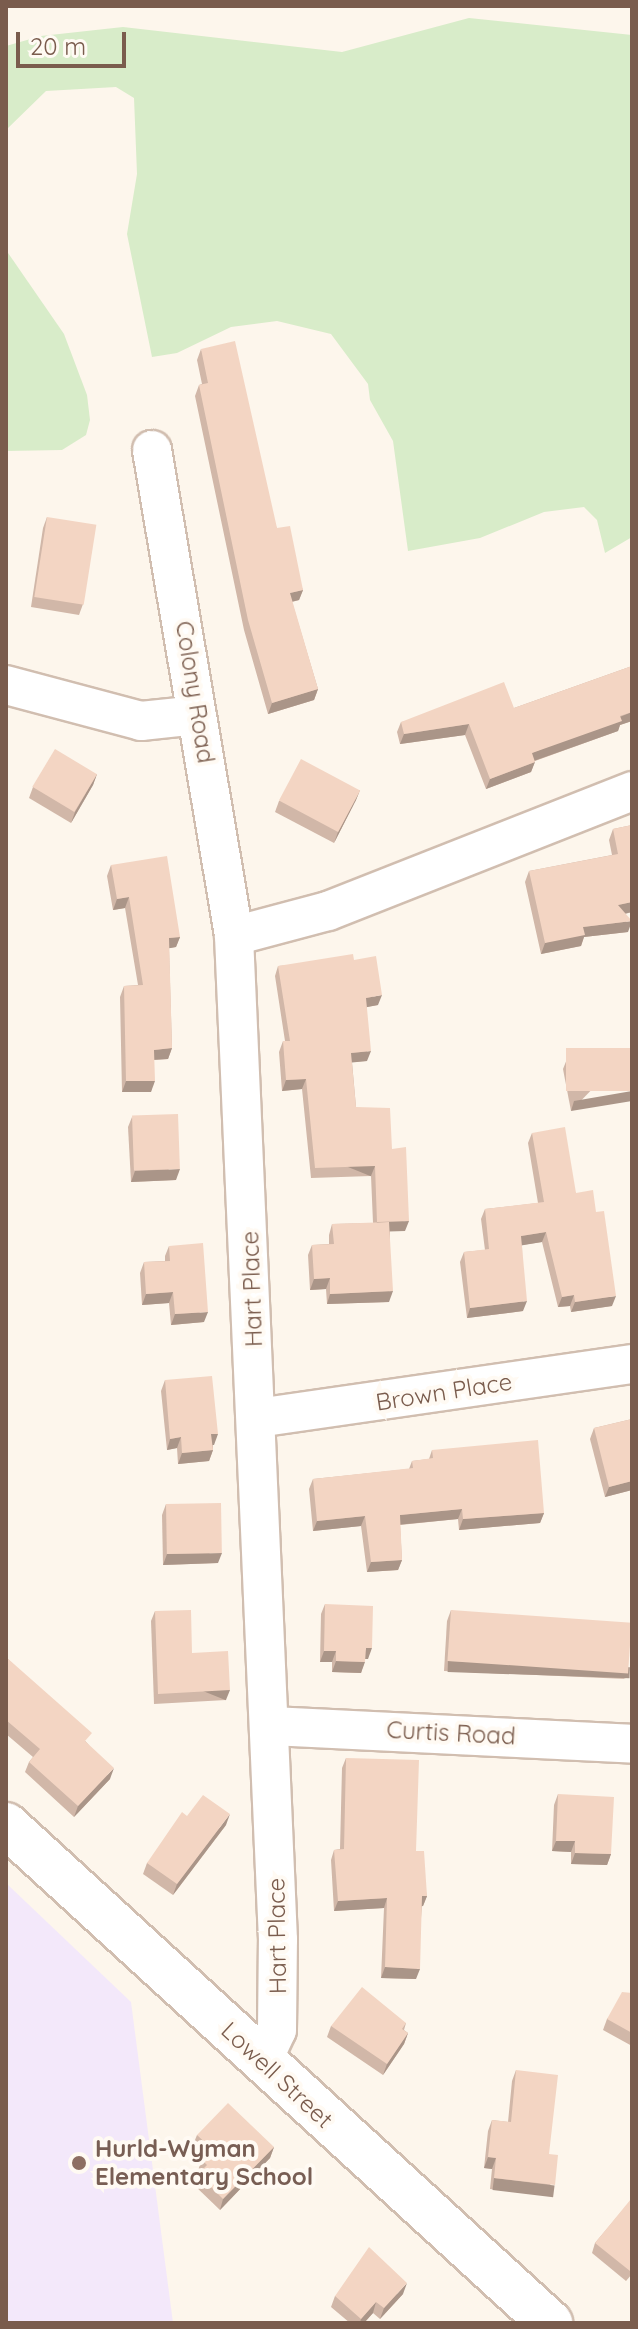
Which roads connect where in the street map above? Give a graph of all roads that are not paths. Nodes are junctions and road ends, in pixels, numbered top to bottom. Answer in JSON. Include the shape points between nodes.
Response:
{"nodes":[{"id":1,"x":152,"y":450,"type":"dead end"},
{"id":2,"x":6,"y":685,"type":"edge"},
{"id":3,"x":197,"y":715,"type":"junction"},
{"id":4,"x":632,"y":791,"type":"edge"},
{"id":5,"x":234,"y":936,"type":"junction"},
{"id":6,"x":632,"y":1364,"type":"edge"},
{"id":7,"x":257,"y":1418,"type":"junction"},
{"id":8,"x":270,"y":1726,"type":"junction"},
{"id":9,"x":632,"y":1744,"type":"edge"},
{"id":10,"x":6,"y":1825,"type":"edge"},
{"id":11,"x":262,"y":2062,"type":"junction"},
{"id":12,"x":550,"y":2323,"type":"edge"}],
"edges":[{"from":1,"to":3,"type":"street","name":"Colony Road"},
{"from":2,"to":3,"type":"street","via":[[141,721]]},
{"from":3,"to":5,"type":"street","name":"Colony Road"},
{"from":4,"to":5,"type":"street","via":[[328,911]]},
{"from":5,"to":7,"type":"street","name":"Hart Place"},
{"from":6,"to":7,"type":"street","name":"Brown Place"},
{"from":7,"to":8,"type":"street","name":"Hart Place"},
{"from":8,"to":9,"type":"street","name":"Curtis Road"},
{"from":8,"to":11,"type":"street","name":"Hart Place","via":[[278,2016]]},
{"from":10,"to":11,"type":"street","name":"Lowell Street"},
{"from":11,"to":12,"type":"street","name":"Lowell Street"}]}
